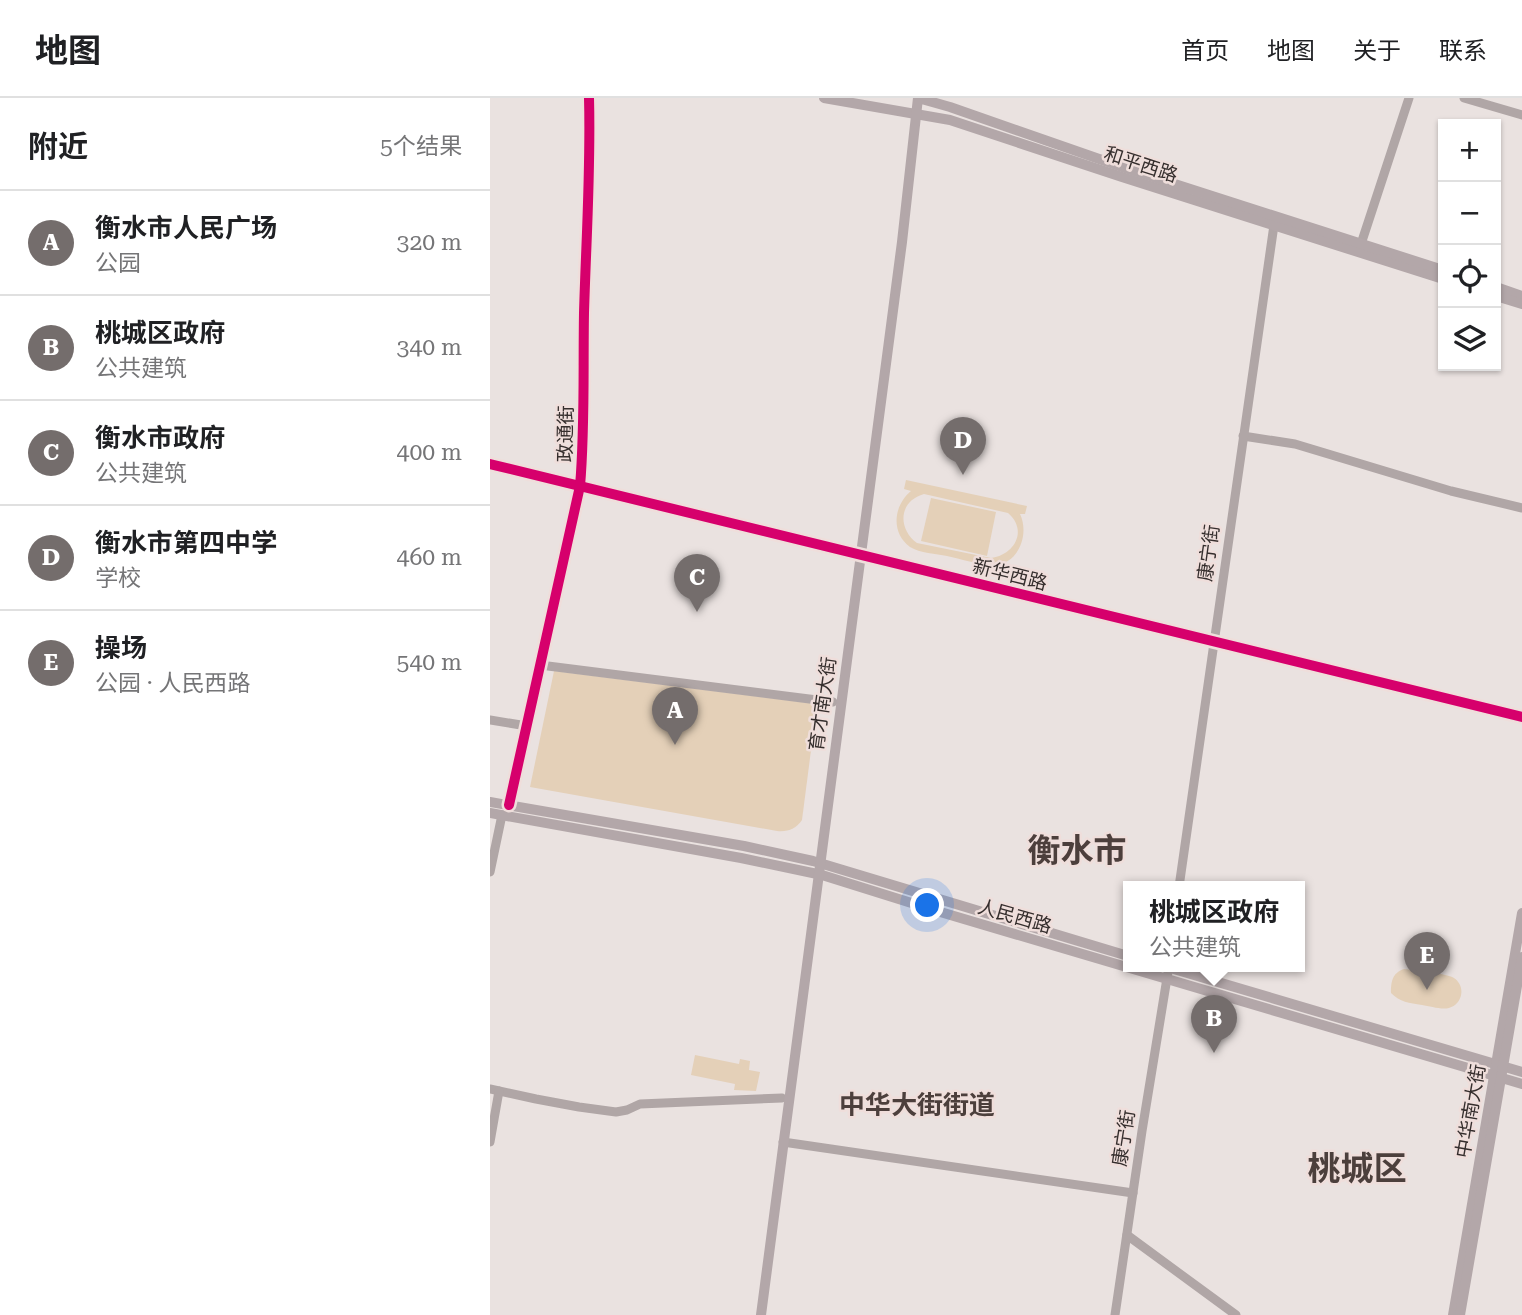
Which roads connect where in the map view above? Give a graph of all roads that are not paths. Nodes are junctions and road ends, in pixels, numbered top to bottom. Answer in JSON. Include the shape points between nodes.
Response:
{"nodes":[{"id":1,"x":589,"y":98,"type":"edge"},
{"id":2,"x":824,"y":98,"type":"edge"},
{"id":3,"x":911,"y":98,"type":"edge"},
{"id":4,"x":918,"y":98,"type":"edge"},
{"id":5,"x":1409,"y":98,"type":"edge"},
{"id":6,"x":1464,"y":98,"type":"edge"},
{"id":7,"x":914,"y":113,"type":"junction"},
{"id":8,"x":1522,"y":115,"type":"edge"},
{"id":9,"x":1274,"y":225,"type":"junction"},
{"id":10,"x":1362,"y":244,"type":"junction"},
{"id":11,"x":1438,"y":269,"type":"edge"},
{"id":12,"x":1438,"y":277,"type":"edge"},
{"id":13,"x":1501,"y":289,"type":"edge"},
{"id":14,"x":1522,"y":296,"type":"edge"},
{"id":15,"x":1501,"y":298,"type":"edge"},
{"id":16,"x":1522,"y":304,"type":"edge"},
{"id":17,"x":1243,"y":436,"type":"junction"},
{"id":18,"x":490,"y":464,"type":"edge"},
{"id":19,"x":580,"y":486,"type":"junction"},
{"id":20,"x":1522,"y":508,"type":"edge"},
{"id":21,"x":856,"y":554,"type":"junction"},
{"id":22,"x":1213,"y":642,"type":"junction"},
{"id":23,"x":540,"y":665,"type":"junction"},
{"id":24,"x":833,"y":702,"type":"junction"},
{"id":25,"x":1522,"y":717,"type":"edge"},
{"id":26,"x":490,"y":720,"type":"edge"},
{"id":27,"x":527,"y":726,"type":"junction"},
{"id":28,"x":490,"y":802,"type":"edge"},
{"id":29,"x":506,"y":810,"type":"junction"},
{"id":30,"x":490,"y":813,"type":"edge"},
{"id":31,"x":815,"y":867,"type":"junction"},
{"id":32,"x":490,"y":872,"type":"edge"},
{"id":33,"x":1180,"y":881,"type":"edge"},
{"id":34,"x":1522,"y":913,"type":"edge"},
{"id":35,"x":1123,"y":955,"type":"edge"},
{"id":36,"x":1522,"y":957,"type":"edge"},
{"id":37,"x":1123,"y":959,"type":"edge"},
{"id":38,"x":1168,"y":972,"type":"edge"},
{"id":39,"x":1175,"y":972,"type":"edge"},
{"id":40,"x":1498,"y":1071,"type":"junction"},
{"id":41,"x":1522,"y":1072,"type":"edge"},
{"id":42,"x":1522,"y":1084,"type":"edge"},
{"id":43,"x":495,"y":1090,"type":"edge"},
{"id":44,"x":782,"y":1098,"type":"junction"},
{"id":45,"x":490,"y":1142,"type":"edge"},
{"id":46,"x":783,"y":1142,"type":"junction"},
{"id":47,"x":1133,"y":1193,"type":"junction"},
{"id":48,"x":1127,"y":1235,"type":"junction"},
{"id":49,"x":754,"y":1315,"type":"edge"},
{"id":50,"x":761,"y":1315,"type":"edge"},
{"id":51,"x":1115,"y":1315,"type":"edge"},
{"id":52,"x":1237,"y":1315,"type":"edge"},
{"id":53,"x":1452,"y":1315,"type":"edge"},
{"id":54,"x":1460,"y":1315,"type":"edge"}],
"edges":[{"from":1,"to":19,"type":"street","name":"政通街"},
{"from":2,"to":7,"type":"main road","name":"和平西路"},
{"from":3,"to":7,"type":"main road","name":"育才南大街"},
{"from":4,"to":7,"type":"main road","name":"育才南大街"},
{"from":4,"to":10,"type":"main road","name":"和平西路"},
{"from":5,"to":10,"type":"street"},
{"from":6,"to":8,"type":"street"},
{"from":7,"to":9,"type":"main road","name":"和平西路","via":[[950,120]]},
{"from":7,"to":21,"type":"main road","name":"育才南大街"},
{"from":9,"to":12,"type":"main road","name":"和平西路"},
{"from":9,"to":17,"type":"street","name":"康宁街"},
{"from":10,"to":11,"type":"main road","name":"和平西路"},
{"from":13,"to":14,"type":"main road"},
{"from":15,"to":16,"type":"main road"},
{"from":17,"to":20,"type":"street","via":[[1295,444]]},
{"from":17,"to":22,"type":"street","name":"康宁街"},
{"from":18,"to":19,"type":"street","name":"新华西路"},
{"from":19,"to":21,"type":"street","name":"新华西路"},
{"from":19,"to":23,"type":"street","name":"政通街"},
{"from":21,"to":22,"type":"street","name":"新华西路"},
{"from":21,"to":24,"type":"main road","name":"育才南大街"},
{"from":21,"to":31,"type":"main road","name":"育才南大街"},
{"from":22,"to":25,"type":"street","name":"新华西路"},
{"from":22,"to":33,"type":"street","name":"康宁街"},
{"from":23,"to":24,"type":"street"},
{"from":23,"to":27,"type":"street","name":"政通街"},
{"from":24,"to":31,"type":"main road","name":"育才南大街"},
{"from":26,"to":27,"type":"street"},
{"from":27,"to":29,"type":"street","name":"政通街"},
{"from":28,"to":29,"type":"main road","name":"人民西路"},
{"from":29,"to":30,"type":"main road","name":"人民西路"},
{"from":29,"to":31,"type":"main road","name":"人民西路","via":[[744,846]]},
{"from":29,"to":32,"type":"street","name":"政通街"},
{"from":31,"to":35,"type":"main road","name":"人民西路"},
{"from":31,"to":37,"type":"main road","name":"人民西路","via":[[950,915]]},
{"from":31,"to":44,"type":"main road","name":"育才南大街"},
{"from":31,"to":46,"type":"main road","name":"育才南大街"},
{"from":34,"to":40,"type":"main road","name":"中华南大街"},
{"from":36,"to":40,"type":"main road","name":"中华南大街"},
{"from":38,"to":47,"type":"street","name":"康宁街"},
{"from":39,"to":40,"type":"main road","name":"人民西路"},
{"from":40,"to":41,"type":"main road","name":"人民西路"},
{"from":40,"to":42,"type":"main road","name":"人民西路"},
{"from":40,"to":53,"type":"main road","name":"中华南大街"},
{"from":40,"to":54,"type":"main road","name":"中华南大街"},
{"from":43,"to":44,"type":"street","via":[[617,1112],[640,1104]]},
{"from":43,"to":45,"type":"street"},
{"from":44,"to":49,"type":"main road","name":"育才南大街"},
{"from":46,"to":47,"type":"street"},
{"from":46,"to":50,"type":"main road","name":"育才南大街"},
{"from":47,"to":48,"type":"street","name":"康宁街"},
{"from":48,"to":51,"type":"street","name":"康宁街"},
{"from":48,"to":52,"type":"street"}]}
